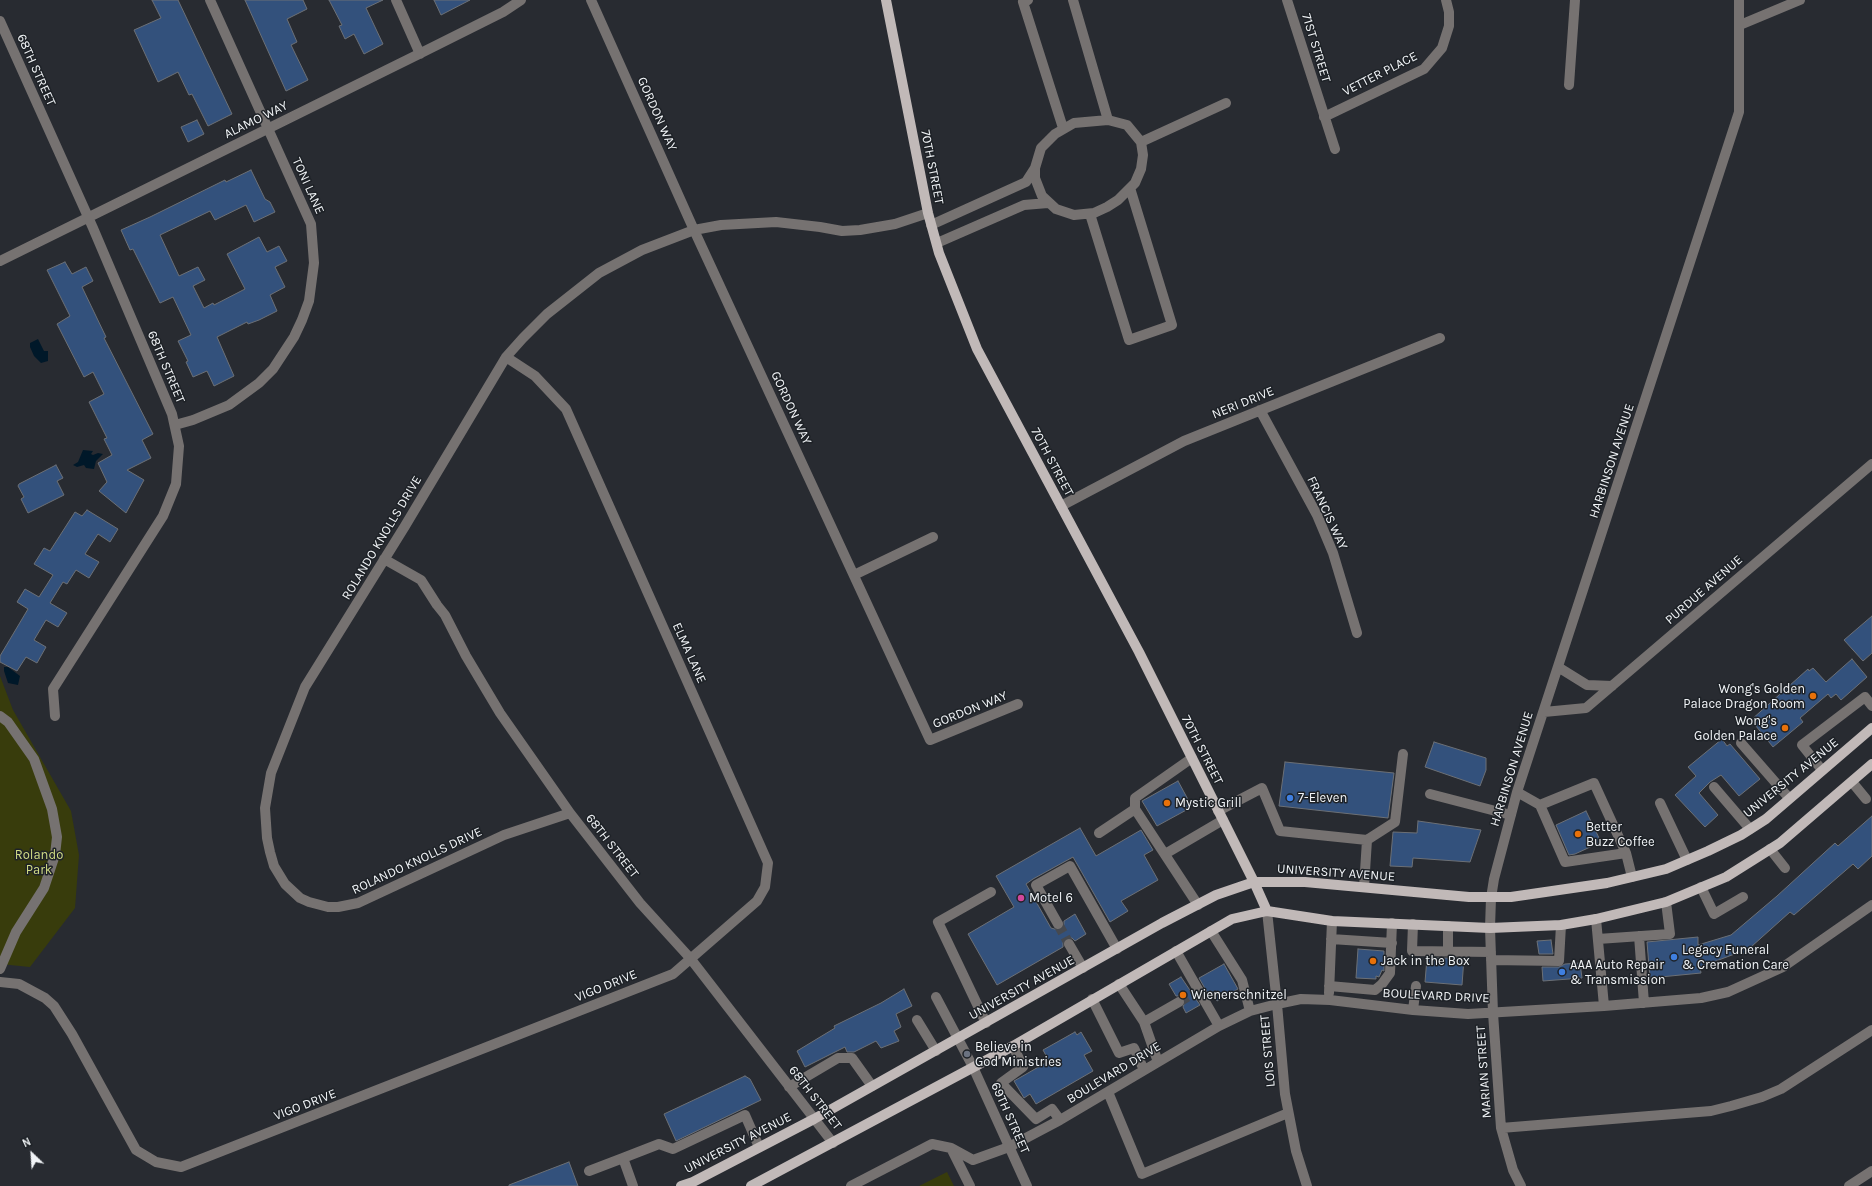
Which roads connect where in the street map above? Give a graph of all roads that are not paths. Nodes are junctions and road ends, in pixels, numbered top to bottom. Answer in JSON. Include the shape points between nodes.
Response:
{"nodes":[{"id":1,"x":210,"y":0,"type":"edge"},
{"id":2,"x":396,"y":0,"type":"edge"},
{"id":3,"x":521,"y":0,"type":"edge"},
{"id":4,"x":591,"y":0,"type":"edge"},
{"id":5,"x":886,"y":0,"type":"edge"},
{"id":6,"x":1028,"y":0,"type":"edge"},
{"id":7,"x":1074,"y":0,"type":"edge"},
{"id":8,"x":1287,"y":0,"type":"edge"},
{"id":9,"x":1446,"y":0,"type":"edge"},
{"id":10,"x":1575,"y":0,"type":"edge"},
{"id":11,"x":1739,"y":0,"type":"edge"},
{"id":12,"x":1800,"y":0,"type":"edge"},
{"id":13,"x":0,"y":21,"type":"edge"},
{"id":14,"x":1740,"y":25,"type":"junction"},
{"id":15,"x":420,"y":54,"type":"junction"},
{"id":16,"x":1569,"y":85,"type":"dead end"},
{"id":17,"x":1226,"y":103,"type":"dead end"},
{"id":18,"x":1324,"y":117,"type":"junction"},
{"id":19,"x":1108,"y":120,"type":"junction"},
{"id":20,"x":1063,"y":128,"type":"junction"},
{"id":21,"x":268,"y":129,"type":"junction"},
{"id":22,"x":1141,"y":142,"type":"junction"},
{"id":23,"x":1335,"y":149,"type":"dead end"},
{"id":24,"x":1035,"y":168,"type":"junction"},
{"id":25,"x":1130,"y":188,"type":"junction"},
{"id":26,"x":1048,"y":203,"type":"junction"},
{"id":27,"x":928,"y":213,"type":"junction"},
{"id":28,"x":1090,"y":214,"type":"junction"},
{"id":29,"x":88,"y":217,"type":"junction"},
{"id":30,"x":931,"y":225,"type":"junction"},
{"id":31,"x":694,"y":230,"type":"junction"},
{"id":32,"x":936,"y":243,"type":"junction"},
{"id":33,"x":0,"y":261,"type":"edge"},
{"id":34,"x":1440,"y":338,"type":"dead end"},
{"id":35,"x":506,"y":358,"type":"junction"},
{"id":36,"x":1260,"y":410,"type":"junction"},
{"id":37,"x":175,"y":425,"type":"junction"},
{"id":38,"x":1872,"y":464,"type":"edge"},
{"id":39,"x":1061,"y":506,"type":"junction"},
{"id":40,"x":933,"y":537,"type":"dead end"},
{"id":41,"x":384,"y":559,"type":"junction"},
{"id":42,"x":854,"y":575,"type":"junction"},
{"id":43,"x":1358,"y":633,"type":"dead end"},
{"id":44,"x":1558,"y":667,"type":"junction"},
{"id":45,"x":1612,"y":686,"type":"junction"},
{"id":46,"x":1018,"y":704,"type":"dead end"},
{"id":47,"x":1872,"y":706,"type":"edge"},
{"id":48,"x":1544,"y":712,"type":"junction"},
{"id":49,"x":0,"y":716,"type":"edge"},
{"id":50,"x":55,"y":716,"type":"dead end"},
{"id":51,"x":1872,"y":728,"type":"edge"},
{"id":52,"x":1742,"y":743,"type":"dead end"},
{"id":53,"x":1403,"y":754,"type":"dead end"},
{"id":54,"x":1192,"y":758,"type":"junction"},
{"id":55,"x":1872,"y":764,"type":"edge"},
{"id":56,"x":1822,"y":770,"type":"junction"},
{"id":57,"x":1852,"y":782,"type":"junction"},
{"id":58,"x":1714,"y":787,"type":"dead end"},
{"id":59,"x":1517,"y":792,"type":"junction"},
{"id":60,"x":1430,"y":794,"type":"dead end"},
{"id":61,"x":1789,"y":798,"type":"junction"},
{"id":62,"x":1866,"y":799,"type":"dead end"},
{"id":63,"x":1660,"y":803,"type":"dead end"},
{"id":64,"x":1540,"y":804,"type":"junction"},
{"id":65,"x":1135,"y":808,"type":"junction"},
{"id":66,"x":570,"y":813,"type":"junction"},
{"id":67,"x":1220,"y":815,"type":"junction"},
{"id":68,"x":1510,"y":815,"type":"junction"},
{"id":69,"x":1750,"y":829,"type":"junction"},
{"id":70,"x":1099,"y":832,"type":"dead end"},
{"id":71,"x":1367,"y":840,"type":"junction"},
{"id":72,"x":1770,"y":849,"type":"junction"},
{"id":73,"x":1626,"y":853,"type":"junction"},
{"id":74,"x":1165,"y":854,"type":"junction"},
{"id":75,"x":1687,"y":860,"type":"junction"},
{"id":76,"x":1785,"y":868,"type":"dead end"},
{"id":77,"x":1632,"y":877,"type":"junction"},
{"id":78,"x":1254,"y":882,"type":"junction"},
{"id":79,"x":1364,"y":887,"type":"junction"},
{"id":80,"x":1701,"y":887,"type":"junction"},
{"id":81,"x":991,"y":892,"type":"dead end"},
{"id":82,"x":1743,"y":897,"type":"dead end"},
{"id":83,"x":1491,"y":898,"type":"junction"},
{"id":84,"x":1666,"y":902,"type":"junction"},
{"id":85,"x":1198,"y":905,"type":"junction"},
{"id":86,"x":1872,"y":905,"type":"edge"},
{"id":87,"x":1266,"y":911,"type":"junction"},
{"id":88,"x":1596,"y":919,"type":"junction"},
{"id":89,"x":1332,"y":921,"type":"junction"},
{"id":90,"x":1392,"y":923,"type":"junction"},
{"id":91,"x":1058,"y":924,"type":"tunnel mouth"},
{"id":92,"x":1413,"y":924,"type":"junction"},
{"id":93,"x":1561,"y":925,"type":"junction"},
{"id":94,"x":1448,"y":926,"type":"junction"},
{"id":95,"x":1490,"y":928,"type":"junction"},
{"id":96,"x":1210,"y":931,"type":"junction"},
{"id":97,"x":1639,"y":936,"type":"junction"},
{"id":98,"x":1331,"y":939,"type":"junction"},
{"id":99,"x":1598,"y":939,"type":"junction"},
{"id":100,"x":1392,"y":943,"type":"junction"},
{"id":101,"x":1069,"y":944,"type":"tunnel mouth"},
{"id":102,"x":1117,"y":949,"type":"junction"},
{"id":103,"x":1176,"y":951,"type":"junction"},
{"id":104,"x":1448,"y":951,"type":"junction"},
{"id":105,"x":1491,"y":956,"type":"junction"},
{"id":106,"x":690,"y":958,"type":"junction"},
{"id":107,"x":1083,"y":968,"type":"junction"},
{"id":108,"x":0,"y":969,"type":"edge"},
{"id":109,"x":0,"y":982,"type":"edge"},
{"id":110,"x":1118,"y":984,"type":"junction"},
{"id":111,"x":1329,"y":986,"type":"junction"},
{"id":112,"x":1416,"y":986,"type":"dead end"},
{"id":113,"x":936,"y":997,"type":"dead end"},
{"id":114,"x":1092,"y":999,"type":"junction"},
{"id":115,"x":1330,"y":1000,"type":"junction"},
{"id":116,"x":1179,"y":1002,"type":"tunnel mouth"},
{"id":117,"x":1644,"y":1003,"type":"junction"},
{"id":118,"x":1278,"y":1004,"type":"junction"},
{"id":119,"x":1604,"y":1006,"type":"junction"},
{"id":120,"x":1413,"y":1010,"type":"junction"},
{"id":121,"x":1250,"y":1011,"type":"junction"},
{"id":122,"x":1493,"y":1013,"type":"junction"},
{"id":123,"x":917,"y":1020,"type":"dead end"},
{"id":124,"x":1144,"y":1022,"type":"junction"},
{"id":125,"x":986,"y":1023,"type":"junction"},
{"id":126,"x":1220,"y":1026,"type":"junction"},
{"id":127,"x":1872,"y":1030,"type":"edge"},
{"id":128,"x":958,"y":1039,"type":"junction"},
{"id":129,"x":1013,"y":1046,"type":"junction"},
{"id":130,"x":936,"y":1051,"type":"junction"},
{"id":131,"x":1158,"y":1062,"type":"junction"},
{"id":132,"x":973,"y":1067,"type":"junction"},
{"id":133,"x":1144,"y":1070,"type":"junction"},
{"id":134,"x":872,"y":1086,"type":"junction"},
{"id":135,"x":789,"y":1087,"type":"junction"},
{"id":136,"x":1108,"y":1092,"type":"junction"},
{"id":137,"x":1288,"y":1113,"type":"junction"},
{"id":138,"x":814,"y":1119,"type":"junction"},
{"id":139,"x":1060,"y":1120,"type":"junction"},
{"id":140,"x":1501,"y":1128,"type":"junction"},
{"id":141,"x":833,"y":1143,"type":"junction"},
{"id":142,"x":1010,"y":1147,"type":"junction"},
{"id":143,"x":759,"y":1148,"type":"junction"},
{"id":144,"x":952,"y":1148,"type":"junction"},
{"id":145,"x":622,"y":1158,"type":"junction"},
{"id":146,"x":589,"y":1171,"type":"dead end"},
{"id":147,"x":1872,"y":1171,"type":"edge"},
{"id":148,"x":633,"y":1186,"type":"edge"},
{"id":149,"x":681,"y":1186,"type":"edge"},
{"id":150,"x":751,"y":1186,"type":"edge"},
{"id":151,"x":851,"y":1186,"type":"edge"},
{"id":152,"x":970,"y":1186,"type":"edge"},
{"id":153,"x":1027,"y":1186,"type":"edge"},
{"id":154,"x":1307,"y":1186,"type":"edge"},
{"id":155,"x":1521,"y":1186,"type":"edge"},
{"id":156,"x":1849,"y":1186,"type":"edge"}],
"edges":[{"from":1,"to":21,"type":"street","name":"TONI LANE"},
{"from":2,"to":15,"type":"street"},
{"from":3,"to":15,"type":"street","name":"ALAMO WAY","via":[[503,12]]},
{"from":4,"to":31,"type":"street","name":"GORDON WAY"},
{"from":5,"to":27,"type":"main road","name":"70TH STREET"},
{"from":6,"to":20,"type":"street","via":[[1023,2]]},
{"from":7,"to":19,"type":"street"},
{"from":8,"to":18,"type":"street","name":"71ST STREET"},
{"from":9,"to":18,"type":"street","name":"VETTER PLACE","via":[[1449,26],[1442,48],[1424,69]]},
{"from":10,"to":16,"type":"street"},
{"from":11,"to":14,"type":"street","name":"HARBINSON AVENUE"},
{"from":12,"to":14,"type":"street"},
{"from":13,"to":29,"type":"street","name":"68TH STREET"},
{"from":14,"to":44,"type":"street","name":"HARBINSON AVENUE","via":[[1739,112]]},
{"from":15,"to":21,"type":"street","name":"ALAMO WAY"},
{"from":17,"to":22,"type":"street"},
{"from":18,"to":23,"type":"street","name":"71ST STREET"},
{"from":19,"to":20,"type":"street","via":[[1083,120]]},
{"from":19,"to":22,"type":"street","via":[[1127,126]]},
{"from":20,"to":24,"type":"street","via":[[1041,148]]},
{"from":21,"to":29,"type":"street","name":"ALAMO WAY"},
{"from":21,"to":37,"type":"street","name":"TONI LANE","via":[[311,224],[314,263],[308,302],[294,338],[273,369],[259,382],[223,408]]},
{"from":22,"to":25,"type":"street","via":[[1141,169]]},
{"from":24,"to":26,"type":"street","via":[[1038,187]]},
{"from":24,"to":30,"type":"street","via":[[1026,182]]},
{"from":25,"to":28,"type":"street","via":[[1118,200]]},
{"from":25,"to":28,"type":"street","via":[[1172,325],[1129,340]]},
{"from":26,"to":28,"type":"street","via":[[1065,213]]},
{"from":26,"to":32,"type":"street","via":[[1024,205]]},
{"from":27,"to":30,"type":"main road","name":"70TH STREET"},
{"from":27,"to":31,"type":"street","name":"ROLANDO KNOLLS DRIVE","via":[[895,224],[860,230],[842,231],[776,222],[721,225]]},
{"from":29,"to":33,"type":"street","name":"ALAMO WAY"},
{"from":29,"to":37,"type":"street","name":"68TH STREET"},
{"from":30,"to":32,"type":"main road","name":"70TH STREET"},
{"from":31,"to":35,"type":"street","name":"ROLANDO KNOLLS DRIVE","via":[[642,250],[599,274],[547,314]]},
{"from":31,"to":42,"type":"street","name":"GORDON WAY"},
{"from":32,"to":39,"type":"main road","name":"70TH STREET","via":[[977,349]]},
{"from":34,"to":36,"type":"street","name":"NERI DRIVE"},
{"from":35,"to":41,"type":"street","name":"ROLANDO KNOLLS DRIVE"},
{"from":35,"to":106,"type":"street","name":"ELMA LANE","via":[[535,376],[566,409],[768,863],[765,887],[757,901]]},
{"from":36,"to":39,"type":"street","name":"NERI DRIVE","via":[[1184,441]]},
{"from":36,"to":43,"type":"street","name":"FRANCIS WAY","via":[[1317,515],[1333,553]]},
{"from":37,"to":50,"type":"street","name":"68TH STREET","via":[[179,446],[176,484],[163,516],[53,689]]},
{"from":38,"to":45,"type":"street","name":"PURDUE AVENUE"},
{"from":39,"to":54,"type":"main road","name":"70TH STREET"},
{"from":40,"to":42,"type":"street"},
{"from":41,"to":66,"type":"street","name":"68TH STREET","via":[[421,580],[446,615],[466,656],[500,713]]},
{"from":41,"to":66,"type":"street","name":"ROLANDO KNOLLS DRIVE","via":[[305,687],[271,773],[265,808],[267,838],[274,866],[284,884],[300,898],[309,902],[328,907],[348,906],[504,835]]},
{"from":42,"to":46,"type":"street","name":"GORDON WAY","via":[[930,740]]},
{"from":44,"to":45,"type":"street","via":[[1587,685]]},
{"from":44,"to":48,"type":"street","name":"HARBINSON AVENUE"},
{"from":45,"to":48,"type":"street","name":"PURDUE AVENUE","via":[[1586,708]]},
{"from":47,"to":56,"type":"street","via":[[1865,696],[1802,745]]},
{"from":48,"to":59,"type":"street","name":"HARBINSON AVENUE"},
{"from":49,"to":108,"type":"street","via":[[8,722],[34,759],[52,810],[57,837],[55,855],[44,888],[16,932]]},
{"from":51,"to":56,"type":"main road","name":"UNIVERSITY AVENUE"},
{"from":52,"to":61,"type":"street"},
{"from":53,"to":71,"type":"street","via":[[1395,822]]},
{"from":54,"to":65,"type":"street","via":[[1135,798]]},
{"from":54,"to":67,"type":"main road","name":"70TH STREET"},
{"from":55,"to":57,"type":"main road"},
{"from":56,"to":61,"type":"main road","name":"UNIVERSITY AVENUE"},
{"from":57,"to":62,"type":"street"},
{"from":57,"to":72,"type":"main road"},
{"from":58,"to":69,"type":"street"},
{"from":59,"to":64,"type":"street"},
{"from":59,"to":68,"type":"street","name":"HARBINSON AVENUE"},
{"from":60,"to":68,"type":"street"},
{"from":61,"to":69,"type":"main road","name":"UNIVERSITY AVENUE","via":[[1766,819]]},
{"from":63,"to":75,"type":"street"},
{"from":64,"to":73,"type":"street","via":[[1565,862]]},
{"from":64,"to":73,"type":"street","via":[[1594,783]]},
{"from":65,"to":70,"type":"street"},
{"from":65,"to":74,"type":"street"},
{"from":66,"to":106,"type":"street","name":"68TH STREET","via":[[640,903]]},
{"from":67,"to":71,"type":"street","via":[[1262,788],[1280,831]]},
{"from":67,"to":74,"type":"street"},
{"from":67,"to":78,"type":"main road","name":"70TH STREET"},
{"from":68,"to":83,"type":"street","name":"HARBINSON AVENUE","via":[[1496,866]]},
{"from":69,"to":75,"type":"main road","name":"UNIVERSITY AVENUE"},
{"from":71,"to":79,"type":"street"},
{"from":72,"to":76,"type":"street"},
{"from":72,"to":80,"type":"main road","via":[[1726,877]]},
{"from":73,"to":77,"type":"street"},
{"from":74,"to":85,"type":"street"},
{"from":75,"to":77,"type":"main road","name":"UNIVERSITY AVENUE","via":[[1666,869]]},
{"from":77,"to":83,"type":"main road","name":"UNIVERSITY AVENUE","via":[[1600,884]]},
{"from":78,"to":79,"type":"main road","name":"UNIVERSITY AVENUE","via":[[1305,882]]},
{"from":78,"to":85,"type":"main road","name":"UNIVERSITY AVENUE","via":[[1216,895]]},
{"from":78,"to":87,"type":"main road","name":"70TH STREET"},
{"from":79,"to":83,"type":"main road","name":"UNIVERSITY AVENUE"},
{"from":80,"to":82,"type":"street","via":[[1714,914]]},
{"from":80,"to":84,"type":"main road"},
{"from":81,"to":125,"type":"street","via":[[938,922]]},
{"from":83,"to":95,"type":"street","name":"HARBINSON AVENUE"},
{"from":84,"to":88,"type":"main road"},
{"from":84,"to":97,"type":"street","via":[[1670,934]]},
{"from":85,"to":102,"type":"main road","name":"UNIVERSITY AVENUE"},
{"from":86,"to":117,"type":"street","name":"BOULEVARD DRIVE","via":[[1782,967],[1728,992],[1700,998]]},
{"from":87,"to":89,"type":"main road"},
{"from":87,"to":96,"type":"main road","via":[[1232,919]]},
{"from":87,"to":118,"type":"street","name":"LOIS STREET"},
{"from":88,"to":93,"type":"main road"},
{"from":88,"to":99,"type":"street"},
{"from":89,"to":90,"type":"main road"},
{"from":89,"to":98,"type":"street"},
{"from":90,"to":92,"type":"main road"},
{"from":90,"to":100,"type":"street"},
{"from":91,"to":102,"type":"street","via":[[1036,885],[1070,866]]},
{"from":92,"to":94,"type":"main road"},
{"from":92,"to":104,"type":"street","via":[[1412,951]]},
{"from":93,"to":95,"type":"main road"},
{"from":93,"to":105,"type":"street","via":[[1559,961]]},
{"from":94,"to":95,"type":"main road"},
{"from":94,"to":104,"type":"street"},
{"from":95,"to":105,"type":"street","name":"MARIAN STREET"},
{"from":96,"to":103,"type":"main road"},
{"from":96,"to":121,"type":"street","via":[[1242,980]]},
{"from":97,"to":99,"type":"street"},
{"from":97,"to":117,"type":"street"},
{"from":98,"to":100,"type":"street"},
{"from":98,"to":111,"type":"street"},
{"from":99,"to":119,"type":"street"},
{"from":100,"to":111,"type":"street","via":[[1390,973],[1375,990]]},
{"from":101,"to":107,"type":"street"},
{"from":102,"to":107,"type":"main road","name":"UNIVERSITY AVENUE"},
{"from":103,"to":110,"type":"main road"},
{"from":103,"to":126,"type":"street","via":[[1196,992]]},
{"from":104,"to":105,"type":"street"},
{"from":105,"to":122,"type":"street","name":"MARIAN STREET"},
{"from":106,"to":109,"type":"street","name":"VIGO DRIVE","via":[[673,974],[180,1167],[156,1162],[136,1150],[54,1006],[19,984]]},
{"from":106,"to":135,"type":"street","name":"68TH STREET"},
{"from":107,"to":125,"type":"main road","name":"UNIVERSITY AVENUE"},
{"from":110,"to":114,"type":"main road"},
{"from":110,"to":124,"type":"street"},
{"from":111,"to":115,"type":"street"},
{"from":112,"to":120,"type":"street"},
{"from":113,"to":128,"type":"street","name":"69TH STREET"},
{"from":114,"to":129,"type":"main road"},
{"from":114,"to":133,"type":"street","via":[[1119,1053],[1134,1048]]},
{"from":115,"to":118,"type":"street","name":"BOULEVARD DRIVE","via":[[1301,999]]},
{"from":115,"to":120,"type":"street","name":"BOULEVARD DRIVE"},
{"from":116,"to":124,"type":"street"},
{"from":117,"to":119,"type":"street","name":"BOULEVARD DRIVE"},
{"from":118,"to":121,"type":"street","name":"BOULEVARD DRIVE"},
{"from":118,"to":137,"type":"street","name":"LOIS STREET"},
{"from":119,"to":122,"type":"street","name":"BOULEVARD DRIVE"},
{"from":120,"to":122,"type":"street","name":"BOULEVARD DRIVE"},
{"from":121,"to":126,"type":"street","name":"BOULEVARD DRIVE"},
{"from":122,"to":140,"type":"street","name":"MARIAN STREET"},
{"from":123,"to":130,"type":"street"},
{"from":124,"to":131,"type":"street"},
{"from":125,"to":128,"type":"main road","name":"UNIVERSITY AVENUE"},
{"from":126,"to":131,"type":"street","name":"BOULEVARD DRIVE"},
{"from":127,"to":140,"type":"street","via":[[1782,1089],[1731,1106],[1711,1111]]},
{"from":128,"to":130,"type":"main road","name":"UNIVERSITY AVENUE"},
{"from":128,"to":132,"type":"street","name":"69TH STREET"},
{"from":129,"to":132,"type":"main road"},
{"from":129,"to":139,"type":"street","via":[[1023,1066],[1001,1083],[1036,1119],[1052,1109]]},
{"from":130,"to":134,"type":"main road","name":"UNIVERSITY AVENUE"},
{"from":131,"to":133,"type":"street","name":"BOULEVARD DRIVE"},
{"from":132,"to":141,"type":"main road"},
{"from":132,"to":142,"type":"street","name":"69TH STREET"},
{"from":133,"to":136,"type":"street","name":"BOULEVARD DRIVE"},
{"from":134,"to":135,"type":"street","via":[[852,1058],[838,1058]]},
{"from":134,"to":138,"type":"main road","name":"UNIVERSITY AVENUE"},
{"from":135,"to":138,"type":"street","name":"68TH STREET"},
{"from":136,"to":137,"type":"street","via":[[1142,1174]]},
{"from":136,"to":139,"type":"street","name":"BOULEVARD DRIVE"},
{"from":137,"to":154,"type":"street","name":"LOIS STREET"},
{"from":138,"to":141,"type":"street","name":"68TH STREET"},
{"from":138,"to":143,"type":"main road","name":"UNIVERSITY AVENUE"},
{"from":139,"to":142,"type":"street","name":"BOULEVARD DRIVE"},
{"from":140,"to":155,"type":"street","name":"MARIAN STREET","via":[[1513,1170]]},
{"from":141,"to":150,"type":"main road"},
{"from":142,"to":144,"type":"street","name":"BOULEVARD DRIVE","via":[[973,1160]]},
{"from":142,"to":153,"type":"street","name":"69TH STREET"},
{"from":143,"to":145,"type":"street","via":[[745,1115],[673,1149],[659,1144]]},
{"from":143,"to":149,"type":"main road","name":"UNIVERSITY AVENUE"},
{"from":144,"to":151,"type":"street","name":"BOULEVARD DRIVE","via":[[932,1144]]},
{"from":144,"to":152,"type":"street"},
{"from":145,"to":146,"type":"street"},
{"from":145,"to":148,"type":"street"},
{"from":147,"to":156,"type":"street"}]}
